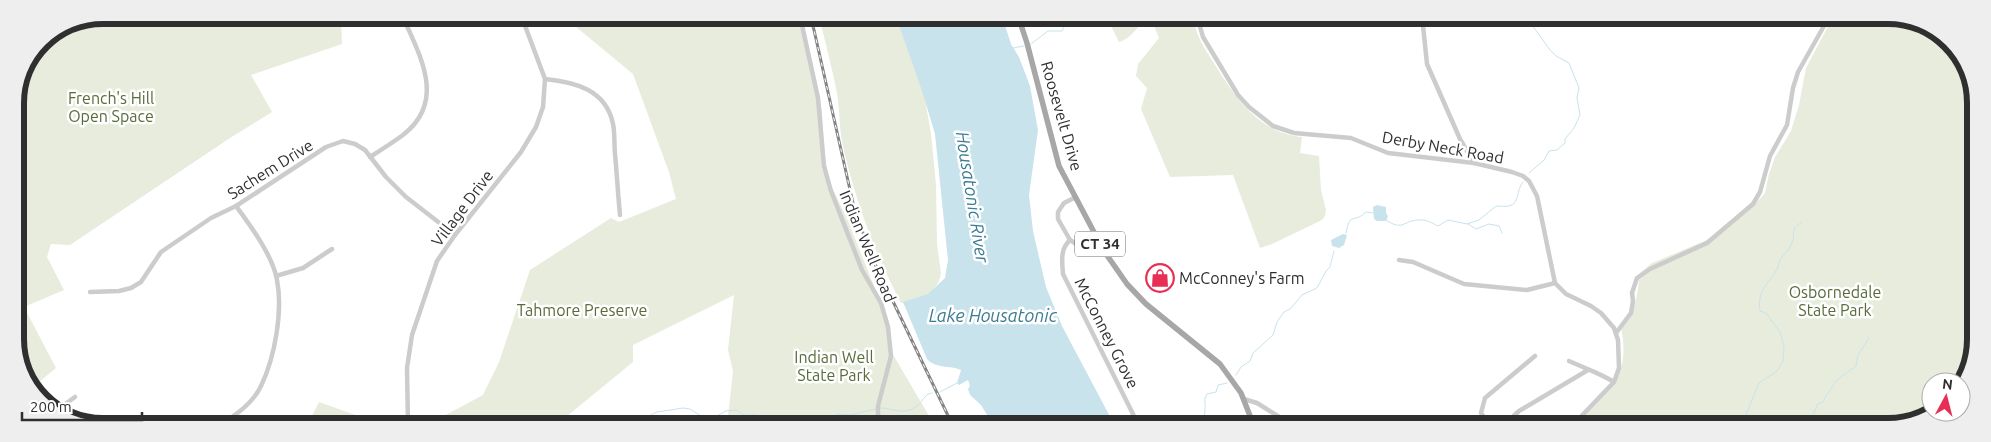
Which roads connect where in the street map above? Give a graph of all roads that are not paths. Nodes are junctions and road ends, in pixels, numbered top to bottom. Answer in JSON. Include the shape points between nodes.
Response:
{"nodes":[{"id":1,"x":406,"y":24,"type":"edge"},
{"id":2,"x":524,"y":24,"type":"edge"},
{"id":3,"x":802,"y":24,"type":"edge"},
{"id":4,"x":1022,"y":24,"type":"edge"},
{"id":5,"x":1199,"y":24,"type":"edge"},
{"id":6,"x":1423,"y":24,"type":"edge"},
{"id":7,"x":1825,"y":24,"type":"edge"},
{"id":8,"x":545,"y":79,"type":"junction"},
{"id":9,"x":370,"y":157,"type":"junction"},
{"id":10,"x":1474,"y":163,"type":"junction"},
{"id":11,"x":1074,"y":198,"type":"junction"},
{"id":12,"x":236,"y":206,"type":"junction"},
{"id":13,"x":620,"y":215,"type":"dead end"},
{"id":14,"x":455,"y":235,"type":"junction"},
{"id":15,"x":1070,"y":240,"type":"junction"},
{"id":16,"x":332,"y":249,"type":"dead end"},
{"id":17,"x":1104,"y":251,"type":"junction"},
{"id":18,"x":1399,"y":260,"type":"dead end"},
{"id":19,"x":276,"y":276,"type":"junction"},
{"id":20,"x":1555,"y":283,"type":"junction"},
{"id":21,"x":90,"y":292,"type":"dead end"},
{"id":22,"x":1616,"y":333,"type":"junction"},
{"id":23,"x":1535,"y":356,"type":"dead end"},
{"id":24,"x":1569,"y":361,"type":"dead end"},
{"id":25,"x":1588,"y":370,"type":"junction"},
{"id":26,"x":1614,"y":382,"type":"junction"},
{"id":27,"x":75,"y":397,"type":"dead end"},
{"id":28,"x":1244,"y":399,"type":"junction"},
{"id":29,"x":61,"y":407,"type":"edge"},
{"id":30,"x":232,"y":418,"type":"edge"},
{"id":31,"x":408,"y":418,"type":"edge"},
{"id":32,"x":879,"y":418,"type":"edge"},
{"id":33,"x":1135,"y":418,"type":"edge"},
{"id":34,"x":1251,"y":418,"type":"edge"},
{"id":35,"x":1281,"y":418,"type":"edge"},
{"id":36,"x":1484,"y":418,"type":"edge"},
{"id":37,"x":1510,"y":418,"type":"edge"},
{"id":38,"x":1580,"y":418,"type":"edge"}],
"edges":[{"from":1,"to":9,"type":"street","via":[[426,76],[426,101],[414,124],[403,135]]},
{"from":2,"to":8,"type":"street","name":"Village Drive"},
{"from":3,"to":32,"type":"street","name":"Indian Well Road","via":[[818,98],[824,166],[829,185],[862,270],[881,303],[888,327],[891,356],[881,393]]},
{"from":4,"to":11,"type":"main road","name":"Roosevelt Drive","number":"CT 34","via":[[1059,166]]},
{"from":5,"to":10,"type":"street","name":"Derby Neck Road","via":[[1203,37],[1234,90],[1273,126],[1294,133],[1351,138],[1394,154]]},
{"from":6,"to":10,"type":"street","via":[[1427,64]]},
{"from":7,"to":22,"type":"street","via":[[1798,72],[1787,124],[1770,156],[1760,192],[1753,204],[1707,243],[1657,265],[1637,278],[1631,313]]},
{"from":8,"to":13,"type":"street","via":[[580,85],[604,104],[613,122]]},
{"from":8,"to":14,"type":"street","name":"Village Drive","via":[[543,107],[529,140]]},
{"from":9,"to":12,"type":"street","name":"Sachem Drive","via":[[355,144],[344,141],[335,144]]},
{"from":9,"to":14,"type":"street","name":"Sachem Drive","via":[[406,197]]},
{"from":10,"to":20,"type":"street","name":"Derby Neck Road","via":[[1516,173],[1532,183]]},
{"from":11,"to":15,"type":"street","via":[[1064,203],[1058,212],[1058,219]]},
{"from":11,"to":17,"type":"main road","name":"Roosevelt Drive","number":"CT 34"},
{"from":12,"to":19,"type":"street","via":[[270,260]]},
{"from":12,"to":21,"type":"street","name":"Sachem Drive","via":[[211,218],[161,252],[141,282],[131,288]]},
{"from":14,"to":31,"type":"street","name":"Village Drive","via":[[437,261],[412,335],[407,368]]},
{"from":15,"to":17,"type":"street","name":"McConney Grove","via":[[1092,254]]},
{"from":15,"to":33,"type":"street","name":"McConney Grove","via":[[1064,246],[1061,258],[1063,274]]},
{"from":16,"to":19,"type":"street","via":[[303,268]]},
{"from":17,"to":28,"type":"main road","name":"Roosevelt Drive","number":"CT 34","via":[[1146,304],[1220,364]]},
{"from":18,"to":20,"type":"street","via":[[1413,262],[1464,284],[1527,290]]},
{"from":19,"to":30,"type":"street","via":[[279,310],[273,351],[261,386],[242,411]]},
{"from":20,"to":22,"type":"street","via":[[1566,294],[1601,313]]},
{"from":22,"to":26,"type":"street","via":[[1619,360]]},
{"from":23,"to":36,"type":"street","via":[[1485,398],[1481,414]]},
{"from":24,"to":25,"type":"street"},
{"from":25,"to":26,"type":"street","via":[[1603,374]]},
{"from":25,"to":37,"type":"street","via":[[1518,410]]},
{"from":26,"to":38,"type":"street"},
{"from":27,"to":29,"type":"street"},
{"from":28,"to":34,"type":"main road","name":"Roosevelt Drive","number":"CT 34"},
{"from":28,"to":35,"type":"street"}]}
